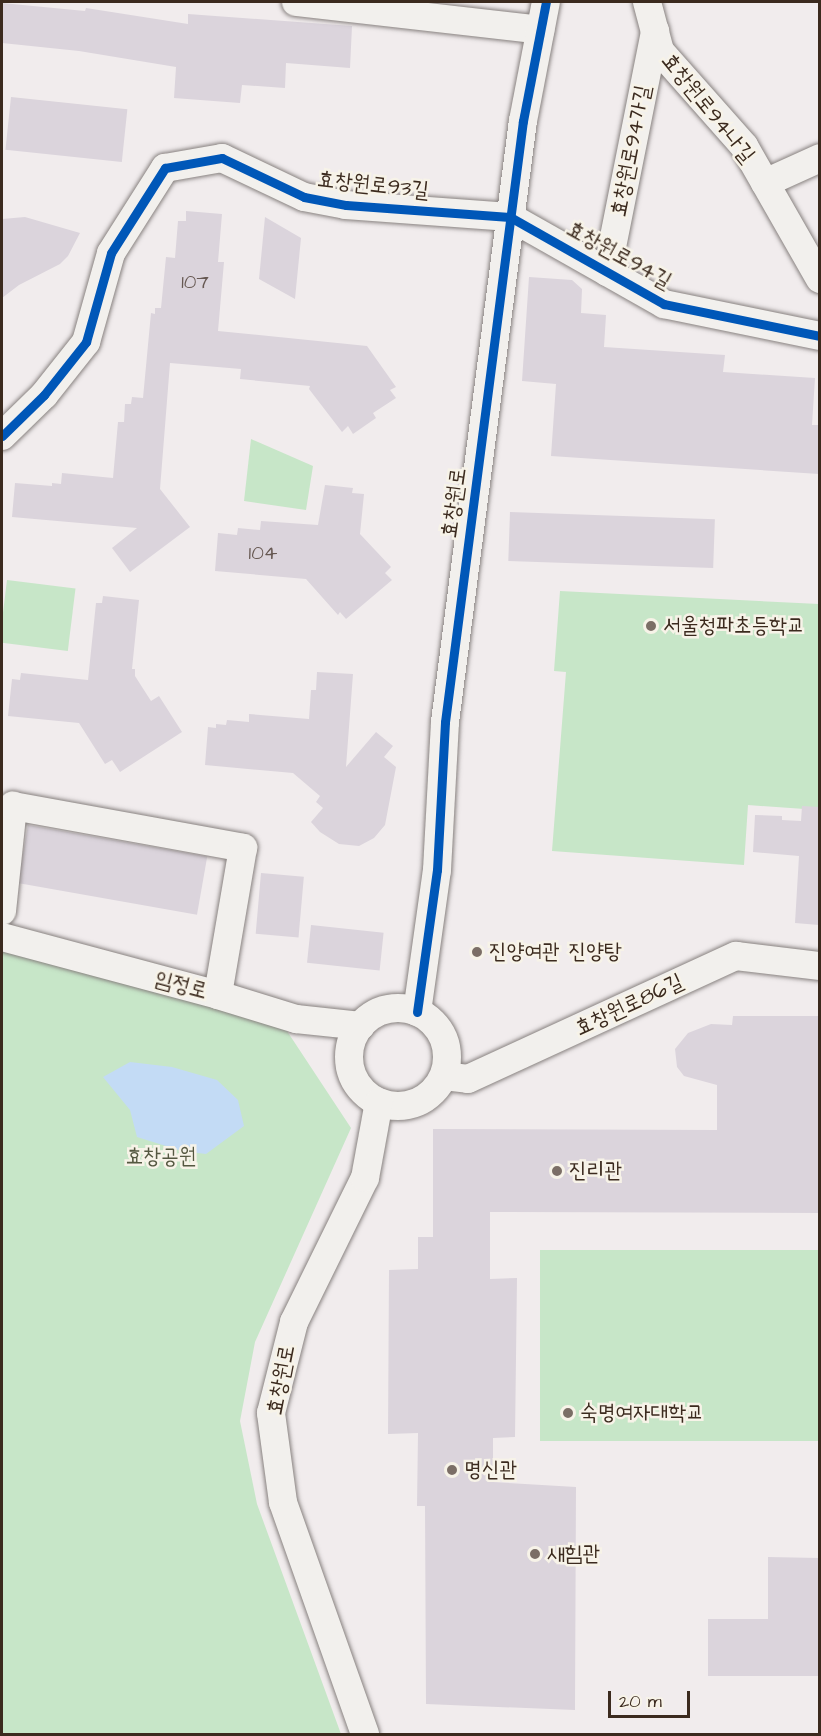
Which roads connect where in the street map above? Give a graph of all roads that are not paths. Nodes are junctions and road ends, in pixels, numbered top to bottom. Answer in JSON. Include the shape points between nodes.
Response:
{"nodes":[{"id":1,"x":296,"y":2,"type":"edge"},
{"id":2,"x":546,"y":2,"type":"edge"},
{"id":3,"x":647,"y":2,"type":"edge"},
{"id":4,"x":421,"y":9,"type":"edge"},
{"id":5,"x":540,"y":30,"type":"junction"},
{"id":6,"x":655,"y":31,"type":"junction"},
{"id":7,"x":819,"y":158,"type":"edge"},
{"id":8,"x":765,"y":183,"type":"junction"},
{"id":9,"x":510,"y":217,"type":"junction"},
{"id":10,"x":607,"y":272,"type":"junction"},
{"id":11,"x":819,"y":279,"type":"edge"},
{"id":12,"x":819,"y":330,"type":"edge"},
{"id":13,"x":819,"y":336,"type":"edge"},
{"id":14,"x":2,"y":436,"type":"edge"},
{"id":15,"x":2,"y":911,"type":"edge"},
{"id":16,"x":2,"y":937,"type":"edge"},
{"id":17,"x":819,"y":966,"type":"edge"},
{"id":18,"x":218,"y":995,"type":"junction"},
{"id":19,"x":417,"y":1012,"type":"junction"},
{"id":20,"x":360,"y":1026,"type":"junction"},
{"id":21,"x":444,"y":1076,"type":"junction"},
{"id":22,"x":379,"y":1102,"type":"junction"},
{"id":23,"x":365,"y":1734,"type":"edge"}],
"edges":[{"from":1,"to":4,"type":"street"},
{"from":2,"to":5,"type":"street","name":"효창원로"},
{"from":3,"to":6,"type":"street","name":"효창원로94나길"},
{"from":4,"to":5,"type":"street"},
{"from":5,"to":9,"type":"street","name":"효창원로"},
{"from":6,"to":8,"type":"street","name":"효창원로94나길","via":[[660,51],[744,146]]},
{"from":6,"to":10,"type":"street","name":"효창원로94가길"},
{"from":7,"to":8,"type":"street","name":"효창원로94나길"},
{"from":8,"to":11,"type":"street","name":"효창원로94나길"},
{"from":9,"to":10,"type":"street","name":"효창원로94길"},
{"from":9,"to":14,"type":"street","name":"효창원로93길","via":[[346,205],[304,197],[222,158],[165,168],[111,253],[86,342],[44,395]]},
{"from":9,"to":19,"type":"street","name":"효창원로","via":[[445,722],[437,870]]},
{"from":10,"to":13,"type":"street","name":"효창원로94길","via":[[664,304]]},
{"from":12,"to":13,"type":"street"},
{"from":15,"to":18,"type":"street","via":[[13,806],[243,848]]},
{"from":16,"to":18,"type":"street","name":"임정로"},
{"from":17,"to":21,"type":"street","name":"효창원로86길","via":[[736,956],[468,1078]]},
{"from":18,"to":20,"type":"street","name":"임정로","via":[[296,1019]]},
{"from":19,"to":20,"type":"street","via":[[387,1009]]},
{"from":19,"to":21,"type":"street","via":[[440,1031],[447,1053]]},
{"from":20,"to":22,"type":"street","via":[[350,1053],[351,1069],[356,1083]]},
{"from":21,"to":22,"type":"street","via":[[436,1089],[410,1104],[394,1106]]},
{"from":22,"to":23,"type":"street","name":"효창원로","via":[[365,1178],[294,1323],[271,1413],[283,1502]]}]}
